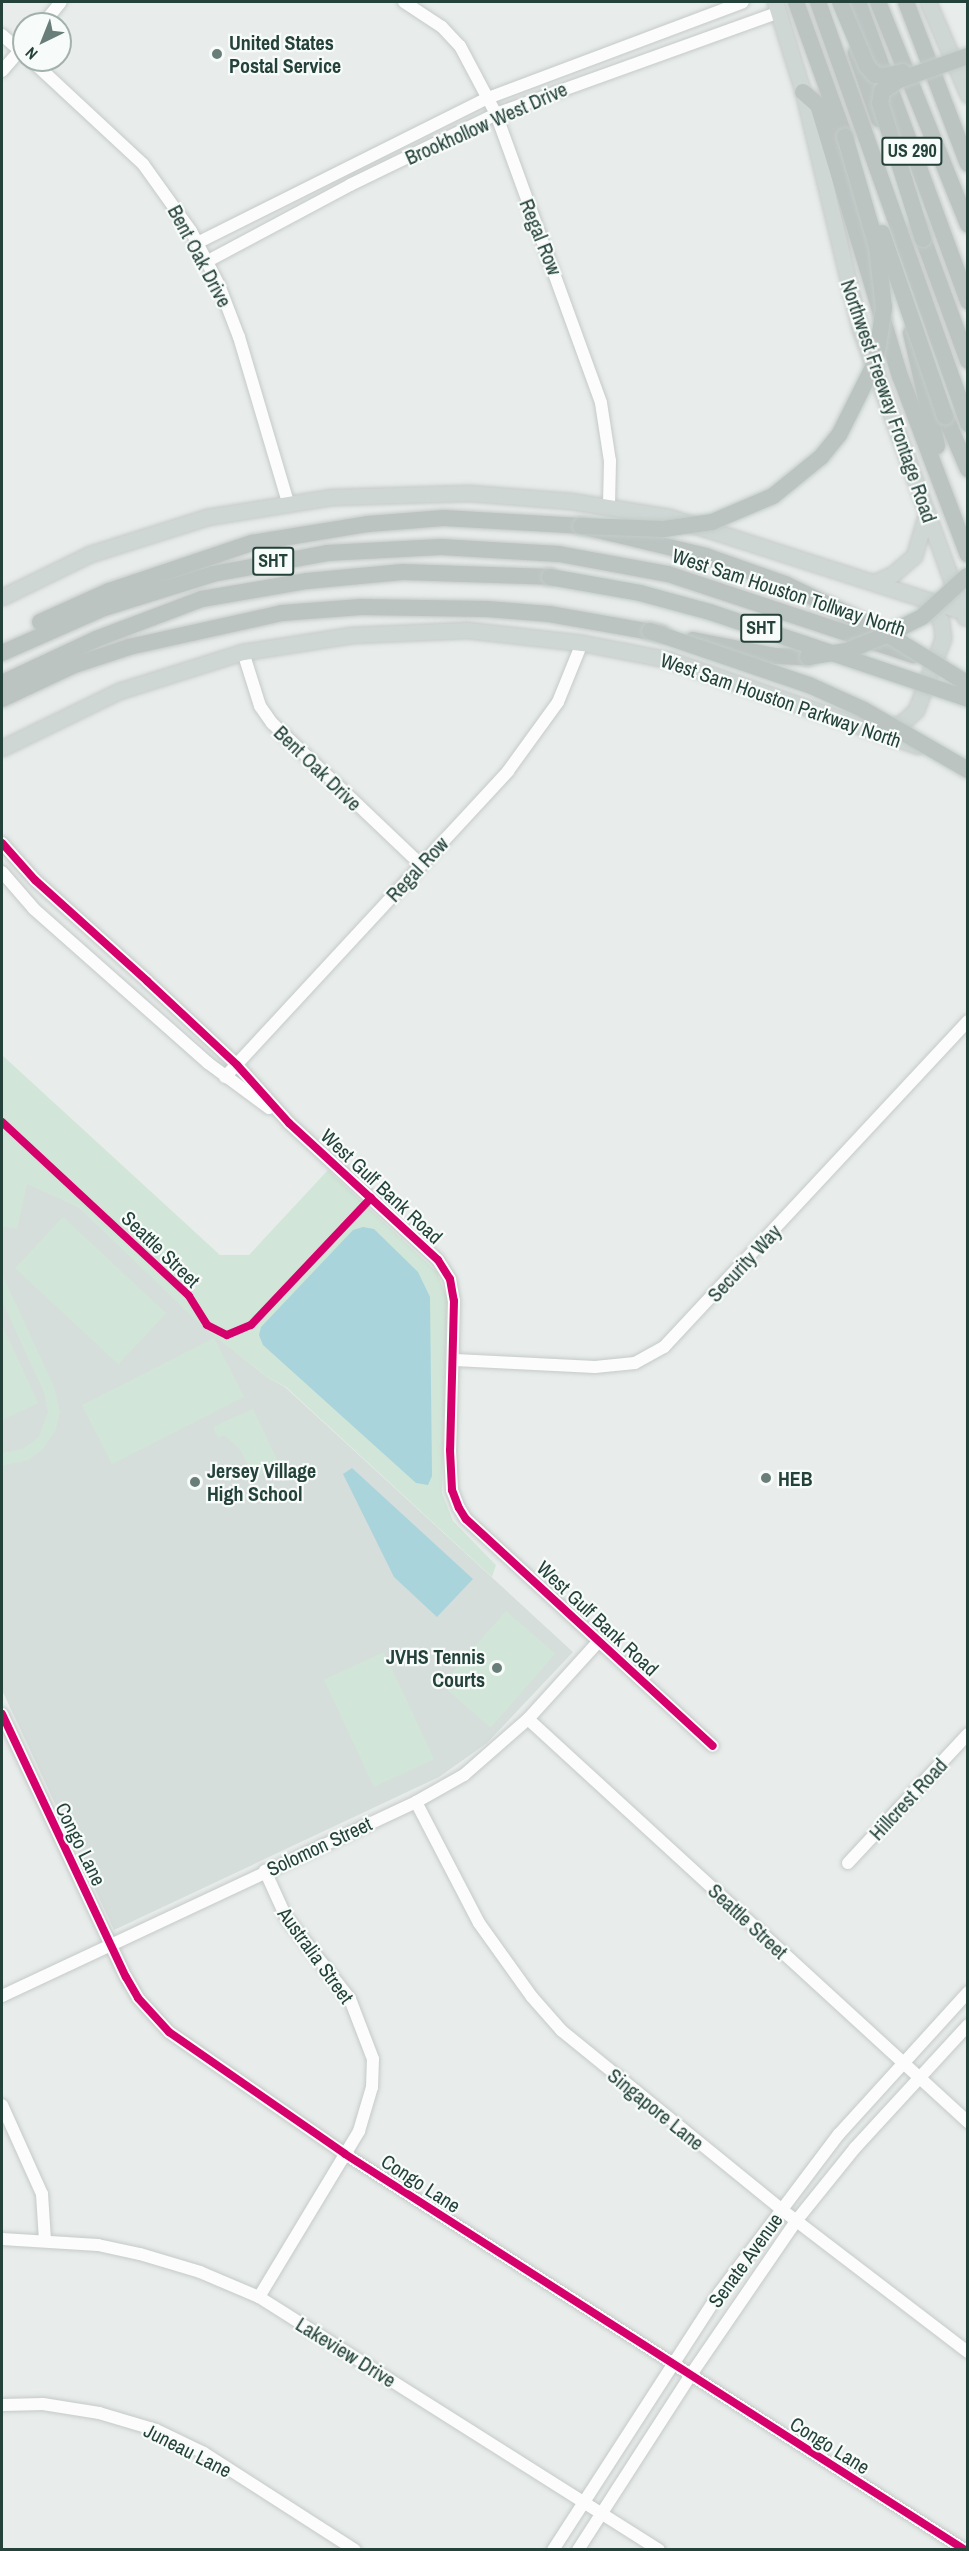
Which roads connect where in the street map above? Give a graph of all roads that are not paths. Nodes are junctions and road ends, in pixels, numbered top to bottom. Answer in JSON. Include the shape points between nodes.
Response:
{"nodes":[{"id":1,"x":404,"y":2,"type":"edge"},
{"id":2,"x":743,"y":2,"type":"edge"},
{"id":3,"x":796,"y":2,"type":"edge"},
{"id":4,"x":818,"y":2,"type":"edge"},
{"id":5,"x":839,"y":2,"type":"edge"},
{"id":6,"x":858,"y":2,"type":"edge"},
{"id":7,"x":878,"y":2,"type":"edge"},
{"id":8,"x":906,"y":2,"type":"edge"},
{"id":9,"x":928,"y":2,"type":"edge"},
{"id":10,"x":777,"y":7,"type":"edge"},
{"id":11,"x":968,"y":49,"type":"edge"},
{"id":12,"x":968,"y":56,"type":"edge"},
{"id":13,"x":44,"y":72,"type":"edge"},
{"id":14,"x":803,"y":92,"type":"junction"},
{"id":15,"x":968,"y":95,"type":"edge"},
{"id":16,"x":488,"y":98,"type":"junction"},
{"id":17,"x":496,"y":114,"type":"junction"},
{"id":18,"x":845,"y":137,"type":"junction"},
{"id":19,"x":396,"y":143,"type":"junction"},
{"id":20,"x":874,"y":156,"type":"junction"},
{"id":21,"x":404,"y":158,"type":"junction"},
{"id":22,"x":968,"y":164,"type":"edge"},
{"id":23,"x":968,"y":225,"type":"edge"},
{"id":24,"x":923,"y":239,"type":"junction"},
{"id":25,"x":197,"y":243,"type":"junction"},
{"id":26,"x":206,"y":262,"type":"junction"},
{"id":27,"x":968,"y":301,"type":"edge"},
{"id":28,"x":968,"y":361,"type":"edge"},
{"id":29,"x":968,"y":424,"type":"edge"},
{"id":30,"x":968,"y":470,"type":"edge"},
{"id":31,"x":288,"y":502,"type":"junction"},
{"id":32,"x":609,"y":506,"type":"junction"},
{"id":33,"x":927,"y":512,"type":"junction"},
{"id":34,"x":580,"y":526,"type":"junction"},
{"id":35,"x":963,"y":531,"type":"edge"},
{"id":36,"x":968,"y":555,"type":"edge"},
{"id":37,"x":944,"y":560,"type":"junction"},
{"id":38,"x":968,"y":575,"type":"edge"},
{"id":39,"x":875,"y":582,"type":"junction"},
{"id":40,"x":968,"y":584,"type":"edge"},
{"id":41,"x":2,"y":597,"type":"edge"},
{"id":42,"x":923,"y":598,"type":"junction"},
{"id":43,"x":966,"y":616,"type":"edge"},
{"id":44,"x":650,"y":632,"type":"junction"},
{"id":45,"x":2,"y":641,"type":"edge"},
{"id":46,"x":582,"y":643,"type":"junction"},
{"id":47,"x":243,"y":652,"type":"junction"},
{"id":48,"x":2,"y":653,"type":"edge"},
{"id":49,"x":968,"y":674,"type":"edge"},
{"id":50,"x":2,"y":683,"type":"edge"},
{"id":51,"x":968,"y":684,"type":"edge"},
{"id":52,"x":2,"y":699,"type":"edge"},
{"id":53,"x":968,"y":699,"type":"edge"},
{"id":54,"x":877,"y":733,"type":"junction"},
{"id":55,"x":2,"y":748,"type":"edge"},
{"id":56,"x":968,"y":763,"type":"edge"},
{"id":57,"x":968,"y":770,"type":"edge"},
{"id":58,"x":2,"y":843,"type":"edge"},
{"id":59,"x":421,"y":865,"type":"junction"},
{"id":60,"x":2,"y":872,"type":"edge"},
{"id":61,"x":968,"y":1022,"type":"edge"},
{"id":62,"x":237,"y":1065,"type":"junction"},
{"id":63,"x":225,"y":1077,"type":"junction"},
{"id":64,"x":289,"y":1123,"type":"junction"},
{"id":65,"x":455,"y":1360,"type":"junction"},
{"id":66,"x":598,"y":1642,"type":"junction"},
{"id":67,"x":2,"y":1714,"type":"edge"},
{"id":68,"x":528,"y":1719,"type":"junction"},
{"id":69,"x":968,"y":1734,"type":"edge"},
{"id":70,"x":712,"y":1746,"type":"dead end"},
{"id":71,"x":416,"y":1802,"type":"junction"},
{"id":72,"x":848,"y":1863,"type":"dead end"},
{"id":73,"x":265,"y":1871,"type":"junction"},
{"id":74,"x":112,"y":1943,"type":"junction"},
{"id":75,"x":968,"y":1992,"type":"edge"},
{"id":76,"x":2,"y":1996,"type":"edge"},
{"id":77,"x":968,"y":2025,"type":"edge"},
{"id":78,"x":902,"y":2062,"type":"junction"},
{"id":79,"x":918,"y":2077,"type":"junction"},
{"id":80,"x":2,"y":2105,"type":"edge"},
{"id":81,"x":968,"y":2122,"type":"edge"},
{"id":82,"x":345,"y":2154,"type":"junction"},
{"id":83,"x":782,"y":2210,"type":"junction"},
{"id":84,"x":796,"y":2221,"type":"junction"},
{"id":85,"x":2,"y":2239,"type":"edge"},
{"id":86,"x":45,"y":2241,"type":"junction"},
{"id":87,"x":259,"y":2297,"type":"junction"},
{"id":88,"x":968,"y":2352,"type":"edge"},
{"id":89,"x":672,"y":2365,"type":"junction"},
{"id":90,"x":690,"y":2376,"type":"junction"},
{"id":91,"x":2,"y":2405,"type":"edge"},
{"id":92,"x":584,"y":2502,"type":"junction"},
{"id":93,"x":602,"y":2513,"type":"junction"},
{"id":94,"x":355,"y":2550,"type":"edge"},
{"id":95,"x":553,"y":2550,"type":"edge"},
{"id":96,"x":578,"y":2550,"type":"edge"},
{"id":97,"x":658,"y":2550,"type":"edge"},
{"id":98,"x":965,"y":2550,"type":"edge"}],
"edges":[{"from":1,"to":16,"type":"street","name":"Regal Row","via":[[452,36]]},
{"from":2,"to":16,"type":"street","name":"Brookhollow West Drive"},
{"from":3,"to":18,"type":"highway"},
{"from":4,"to":20,"type":"highway","number":"US 290"},
{"from":5,"to":11,"type":"highway","bridge":true,"via":[[867,66],[875,75],[897,74]]},
{"from":5,"to":24,"type":"highway","bridge":true},
{"from":6,"to":27,"type":"highway","number":"US 290"},
{"from":7,"to":23,"type":"highway"},
{"from":8,"to":22,"type":"highway"},
{"from":9,"to":15,"type":"main road"},
{"from":10,"to":14,"type":"main road","name":"Northwest Freeway Frontage Road"},
{"from":10,"to":17,"type":"street","name":"Brookhollow West Drive"},
{"from":12,"to":24,"type":"highway","bridge":true,"via":[[899,80],[882,91],[880,103]]},
{"from":13,"to":25,"type":"street","name":"Bent Oak Drive","via":[[143,164]]},
{"from":14,"to":33,"type":"main road","name":"Northwest Freeway Frontage Road","via":[[860,329]]},
{"from":14,"to":35,"type":"highway","via":[[818,105],[900,376]]},
{"from":16,"to":17,"type":"street","name":"Regal Row"},
{"from":16,"to":19,"type":"street","name":"Brookhollow West Drive"},
{"from":17,"to":21,"type":"street","name":"Brookhollow West Drive"},
{"from":17,"to":32,"type":"street","name":"Regal Row","via":[[601,403],[610,461]]},
{"from":18,"to":30,"type":"highway","bridge":true},
{"from":18,"to":34,"type":"highway","bridge":true,"via":[[877,247],[884,308],[875,363],[839,435],[821,457],[773,496],[712,522],[664,529]]},
{"from":19,"to":21,"type":"street"},
{"from":19,"to":25,"type":"street","name":"Brookhollow West Drive"},
{"from":20,"to":29,"type":"highway","number":"US 290"},
{"from":20,"to":35,"type":"highway","via":[[927,410]]},
{"from":21,"to":26,"type":"street","name":"Brookhollow West Drive"},
{"from":24,"to":28,"type":"highway"},
{"from":25,"to":26,"type":"street","name":"Bent Oak Drive"},
{"from":26,"to":31,"type":"street","name":"Bent Oak Drive","via":[[239,337]]},
{"from":31,"to":32,"type":"main road","via":[[448,492],[533,496]]},
{"from":31,"to":41,"type":"main road","via":[[207,517],[126,541],[55,569]]},
{"from":32,"to":39,"type":"main road","via":[[719,531]]},
{"from":33,"to":37,"type":"main road","name":"Northwest Freeway Frontage Road"},
{"from":33,"to":39,"type":"main road","via":[[914,556],[893,574]]},
{"from":34,"to":45,"type":"highway","via":[[444,518],[368,524],[252,543],[109,591]]},
{"from":34,"to":51,"type":"highway","bridge":true,"via":[[706,556],[785,584],[879,629]]},
{"from":35,"to":36,"type":"highway"},
{"from":37,"to":40,"type":"main road"},
{"from":37,"to":43,"type":"main road","name":"Northwest Freeway Frontage Road"},
{"from":38,"to":44,"type":"highway","bridge":true,"via":[[922,617],[847,651],[808,657],[775,656]]},
{"from":39,"to":42,"type":"main road"},
{"from":42,"to":43,"type":"main road"},
{"from":42,"to":54,"type":"main road","via":[[941,621],[944,638],[916,710],[902,723]]},
{"from":44,"to":52,"type":"highway","via":[[549,614],[487,609],[361,607],[282,613],[129,647],[72,666]]},
{"from":44,"to":57,"type":"highway","bridge":true,"via":[[809,685],[874,714]]},
{"from":46,"to":47,"type":"main road","name":"West Sam Houston Parkway North","via":[[481,630],[416,630],[307,640]]},
{"from":46,"to":54,"type":"main road","name":"West Sam Houston Parkway North","via":[[670,660]]},
{"from":46,"to":59,"type":"street","name":"Regal Row","via":[[564,690],[528,747]]},
{"from":47,"to":55,"type":"main road","name":"West Sam Houston Parkway North","via":[[119,691]]},
{"from":47,"to":59,"type":"street","name":"Bent Oak Drive","via":[[260,706],[272,723]]},
{"from":48,"to":49,"type":"highway","name":"West Sam Houston Tollway North","number":"SHT","bridge":true,"via":[[119,602],[261,563],[408,547],[483,548],[559,554],[700,582]]},
{"from":50,"to":53,"type":"highway","number":"SHT","bridge":true,"via":[[96,639],[202,599],[308,581],[403,572],[550,577],[640,593],[710,612]]},
{"from":54,"to":56,"type":"main road","name":"West Sam Houston Parkway North"},
{"from":58,"to":62,"type":"street","name":"West Gulf Bank Road","via":[[70,913]]},
{"from":59,"to":62,"type":"street","name":"Regal Row"},
{"from":60,"to":63,"type":"street","name":"West Gulf Bank Road","via":[[34,909]]},
{"from":61,"to":65,"type":"street","name":"Security Way","via":[[664,1347],[635,1362],[595,1367]]},
{"from":62,"to":63,"type":"street","name":"Regal Row"},
{"from":62,"to":64,"type":"street","name":"West Gulf Bank Road"},
{"from":63,"to":64,"type":"street","name":"West Gulf Bank Road"},
{"from":64,"to":65,"type":"street","name":"West Gulf Bank Road","via":[[438,1260],[450,1279],[454,1301]]},
{"from":65,"to":66,"type":"street","name":"West Gulf Bank Road","via":[[450,1450],[452,1490],[459,1508],[466,1519]]},
{"from":66,"to":68,"type":"street","name":"Solomon Street"},
{"from":66,"to":70,"type":"street","name":"West Gulf Bank Road"},
{"from":67,"to":74,"type":"street","name":"Congo Lane","via":[[72,1868]]},
{"from":68,"to":71,"type":"street","name":"Solomon Street","via":[[484,1761]]},
{"from":68,"to":78,"type":"street","name":"Seattle Street"},
{"from":69,"to":72,"type":"street","name":"Hillcrest Road"},
{"from":71,"to":73,"type":"street","name":"Solomon Street"},
{"from":71,"to":83,"type":"street","name":"Singapore Lane","via":[[479,1923],[554,2022],[591,2057]]},
{"from":73,"to":74,"type":"street","name":"Solomon Street"},
{"from":73,"to":82,"type":"street","name":"Australia Street","via":[[286,1917],[351,1999],[368,2037],[372,2087],[359,2131]]},
{"from":74,"to":76,"type":"street","name":"Solomon Street"},
{"from":74,"to":82,"type":"street","name":"Congo Lane","via":[[138,1998],[169,2032]]},
{"from":75,"to":78,"type":"street","name":"Senate Avenue"},
{"from":77,"to":79,"type":"street","name":"Senate Avenue"},
{"from":78,"to":79,"type":"street","name":"Seattle Street"},
{"from":78,"to":83,"type":"street","name":"Senate Avenue","via":[[839,2134]]},
{"from":79,"to":81,"type":"street","name":"Seattle Street"},
{"from":79,"to":84,"type":"street","name":"Senate Avenue"},
{"from":80,"to":86,"type":"street","via":[[42,2194]]},
{"from":82,"to":87,"type":"street","name":"Australia Street"},
{"from":82,"to":89,"type":"street","name":"Congo Lane"},
{"from":83,"to":84,"type":"street","name":"Singapore Lane"},
{"from":83,"to":89,"type":"street","name":"Senate Avenue"},
{"from":84,"to":88,"type":"street","name":"Singapore Lane"},
{"from":84,"to":90,"type":"street","name":"Senate Avenue"},
{"from":85,"to":86,"type":"street","name":"Lakeview Drive"},
{"from":86,"to":87,"type":"street","name":"Lakeview Drive","via":[[140,2254]]},
{"from":87,"to":92,"type":"street","name":"Lakeview Drive"},
{"from":89,"to":90,"type":"street","name":"Congo Lane"},
{"from":89,"to":92,"type":"street","name":"Senate Avenue"},
{"from":90,"to":93,"type":"street","name":"Senate Avenue"},
{"from":90,"to":98,"type":"street","name":"Congo Lane"},
{"from":91,"to":94,"type":"street","name":"Juneau Lane","via":[[43,2404],[99,2413],[156,2430],[204,2453]]},
{"from":92,"to":93,"type":"street","name":"Lakeview Drive"},
{"from":92,"to":95,"type":"street","name":"Senate Avenue"},
{"from":93,"to":96,"type":"street","name":"Senate Avenue"},
{"from":93,"to":97,"type":"street","name":"Lakeview Drive"}]}
